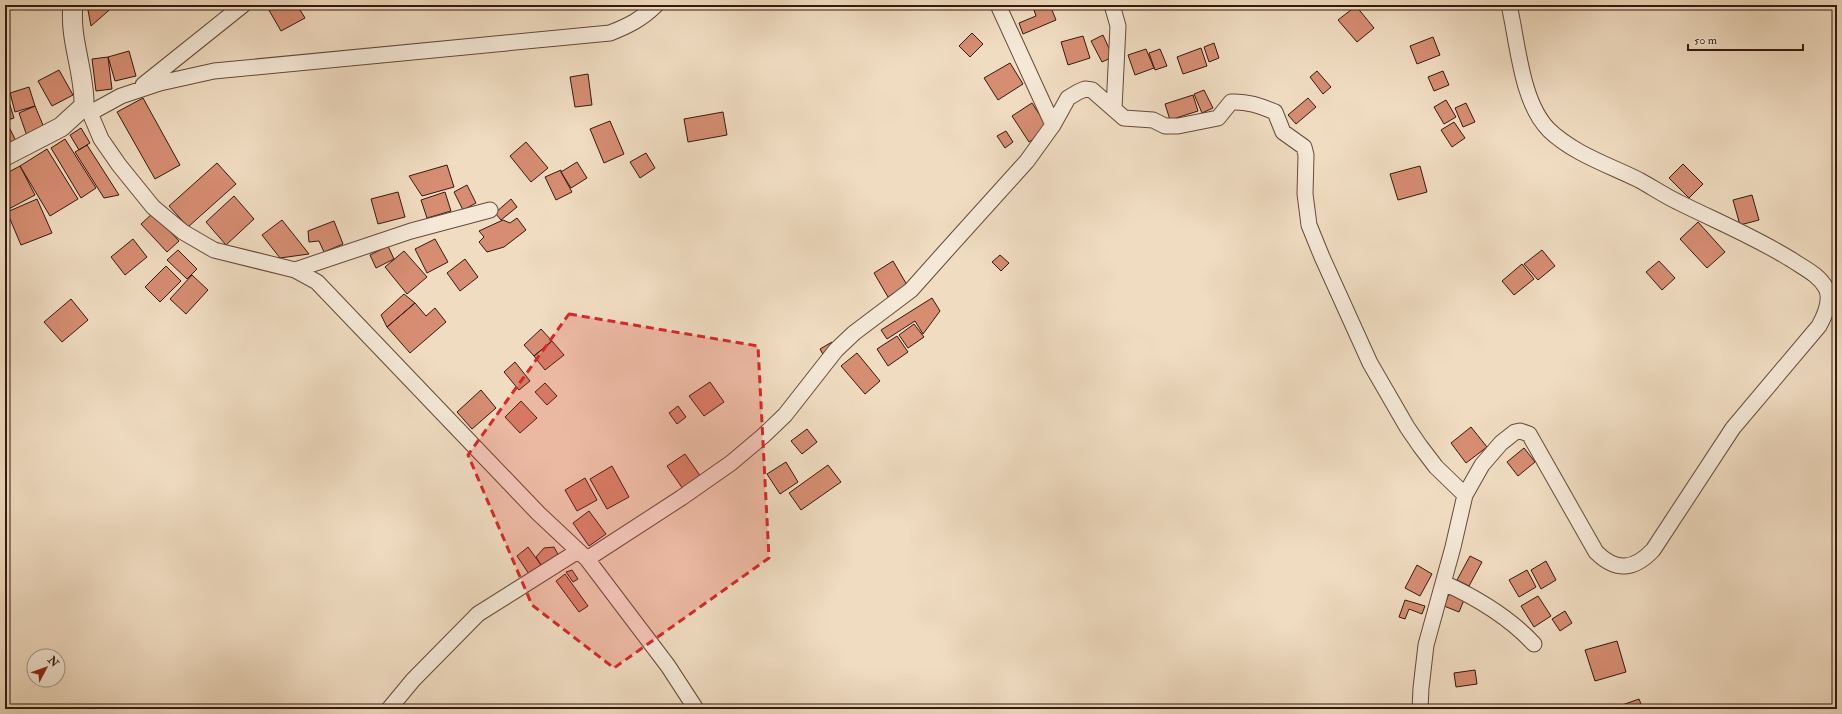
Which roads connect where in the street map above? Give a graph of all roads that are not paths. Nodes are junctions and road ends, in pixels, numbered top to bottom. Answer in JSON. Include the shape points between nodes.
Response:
{"nodes":[{"id":1,"x":73,"y":5,"type":"edge"},
{"id":2,"x":243,"y":5,"type":"edge"},
{"id":3,"x":656,"y":5,"type":"edge"},
{"id":4,"x":998,"y":5,"type":"edge"},
{"id":5,"x":1112,"y":5,"type":"edge"},
{"id":6,"x":1509,"y":5,"type":"edge"},
{"id":7,"x":136,"y":91,"type":"junction"},
{"id":8,"x":1114,"y":109,"type":"junction"},
{"id":9,"x":87,"y":110,"type":"junction"},
{"id":10,"x":1053,"y":125,"type":"junction"},
{"id":11,"x":5,"y":156,"type":"edge"},
{"id":12,"x":490,"y":210,"type":"dead end"},
{"id":13,"x":295,"y":270,"type":"junction"},
{"id":14,"x":1464,"y":495,"type":"junction"},
{"id":15,"x":582,"y":555,"type":"junction"},
{"id":16,"x":1444,"y":583,"type":"junction"},
{"id":17,"x":1534,"y":644,"type":"dead end"},
{"id":18,"x":389,"y":709,"type":"edge"},
{"id":19,"x":696,"y":709,"type":"edge"},
{"id":20,"x":1420,"y":709,"type":"edge"}],
"edges":[{"from":1,"to":9,"type":"street","via":[[75,38]]},
{"from":2,"to":7,"type":"street"},
{"from":3,"to":7,"type":"street","via":[[643,18],[610,33],[214,71]]},
{"from":4,"to":10,"type":"street"},
{"from":5,"to":8,"type":"street","via":[[1118,26]]},
{"from":6,"to":14,"type":"street","via":[[1526,88],[1535,110],[1549,130],[1572,148],[1787,257],[1817,277],[1827,290],[1828,300],[1824,318],[1816,330],[1733,428],[1653,550],[1639,563],[1615,565],[1604,560],[1596,552],[1537,447],[1525,432],[1515,432],[1501,443],[1482,465]]},
{"from":7,"to":9,"type":"street"},
{"from":8,"to":10,"type":"street","via":[[1092,90],[1085,89],[1073,93],[1068,98]]},
{"from":8,"to":14,"type":"street","via":[[1124,118],[1153,120],[1165,126],[1218,118],[1231,102],[1243,101],[1275,112],[1283,132],[1304,147],[1305,194],[1309,225],[1370,363],[1416,440],[1436,467]]},
{"from":9,"to":11,"type":"street"},
{"from":9,"to":13,"type":"street","via":[[101,139],[119,165],[153,207],[183,232],[214,250]]},
{"from":10,"to":15,"type":"street","via":[[1027,161],[911,290],[854,333],[836,350],[785,415],[763,436],[731,463],[681,498]]},
{"from":12,"to":13,"type":"street","via":[[411,231]]},
{"from":13,"to":15,"type":"street","via":[[317,282],[538,513]]},
{"from":14,"to":16,"type":"street"},
{"from":15,"to":18,"type":"street","via":[[478,614],[413,680]]},
{"from":15,"to":19,"type":"street","via":[[668,666]]},
{"from":16,"to":17,"type":"street","via":[[1469,595],[1512,623]]},
{"from":16,"to":20,"type":"street","via":[[1426,645]]}]}
